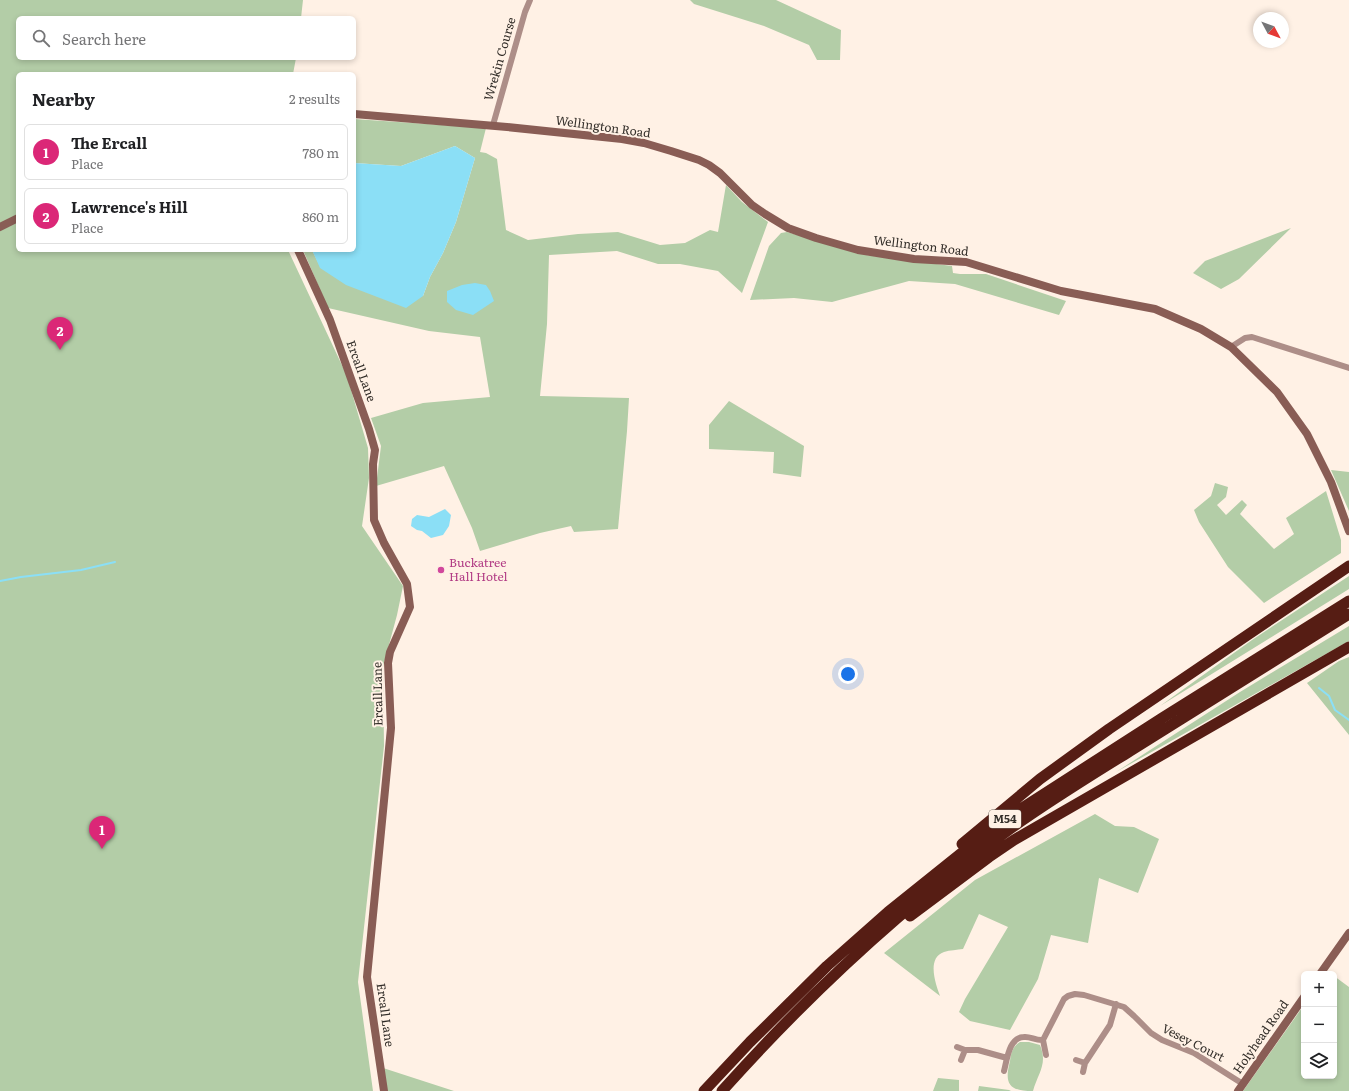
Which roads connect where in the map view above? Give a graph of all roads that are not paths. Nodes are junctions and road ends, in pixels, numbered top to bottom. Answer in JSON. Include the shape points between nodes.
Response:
{"nodes":[{"id":1,"x":530,"y":0,"type":"edge"},
{"id":2,"x":356,"y":114,"type":"edge"},
{"id":3,"x":493,"y":125,"type":"junction"},
{"id":4,"x":16,"y":219,"type":"edge"},
{"id":5,"x":0,"y":227,"type":"edge"},
{"id":6,"x":299,"y":252,"type":"edge"},
{"id":7,"x":1231,"y":347,"type":"junction"},
{"id":8,"x":1349,"y":368,"type":"edge"},
{"id":9,"x":1349,"y":531,"type":"edge"},
{"id":10,"x":1349,"y":566,"type":"edge"},
{"id":11,"x":1349,"y":602,"type":"edge"},
{"id":12,"x":1349,"y":614,"type":"edge"},
{"id":13,"x":1349,"y":647,"type":"edge"},
{"id":14,"x":929,"y":877,"type":"junction"},
{"id":15,"x":1349,"y":933,"type":"edge"},
{"id":16,"x":1322,"y":971,"type":"edge"},
{"id":17,"x":817,"y":990,"type":"junction"},
{"id":18,"x":1301,"y":1001,"type":"edge"},
{"id":19,"x":1116,"y":1004,"type":"junction"},
{"id":20,"x":1043,"y":1040,"type":"junction"},
{"id":21,"x":957,"y":1047,"type":"dead end"},
{"id":22,"x":965,"y":1050,"type":"junction"},
{"id":23,"x":1046,"y":1055,"type":"dead end"},
{"id":24,"x":1007,"y":1058,"type":"junction"},
{"id":25,"x":961,"y":1060,"type":"dead end"},
{"id":26,"x":1076,"y":1060,"type":"dead end"},
{"id":27,"x":1085,"y":1062,"type":"junction"},
{"id":28,"x":1004,"y":1071,"type":"dead end"},
{"id":29,"x":1083,"y":1072,"type":"dead end"},
{"id":30,"x":1243,"y":1084,"type":"junction"},
{"id":31,"x":384,"y":1091,"type":"edge"},
{"id":32,"x":704,"y":1091,"type":"edge"},
{"id":33,"x":722,"y":1091,"type":"edge"},
{"id":34,"x":1238,"y":1091,"type":"edge"}],
"edges":[{"from":1,"to":3,"type":"street","name":"Wrekin Course"},
{"from":2,"to":3,"type":"street","name":"Wellington Road"},
{"from":3,"to":7,"type":"street","name":"Wellington Road","via":[[622,139],[671,150],[709,166],[765,214],[788,228],[816,238],[858,250],[900,257],[966,262],[1061,291],[1155,309],[1201,328]]},
{"from":4,"to":5,"type":"street"},
{"from":6,"to":31,"type":"street","name":"Ercall Lane","via":[[330,320],[369,429],[375,450],[374,520],[407,584],[410,607],[390,652],[388,663],[391,728],[367,977]]},
{"from":7,"to":8,"type":"street","via":[[1245,338],[1252,338]]},
{"from":7,"to":9,"type":"street","name":"Wellington Road","via":[[1277,392],[1307,434],[1331,482]]},
{"from":10,"to":14,"type":"highway","number":"M54","via":[[1109,729],[1040,779],[968,837]]},
{"from":11,"to":14,"type":"highway","number":"M54","via":[[1010,816]]},
{"from":12,"to":17,"type":"highway","number":"M54","via":[[1089,776],[1004,833],[898,917]]},
{"from":13,"to":17,"type":"highway","number":"M54","via":[[1014,840],[915,912]]},
{"from":14,"to":32,"type":"highway","number":"M54","via":[[827,966]]},
{"from":15,"to":16,"type":"street"},
{"from":17,"to":33,"type":"highway","number":"M54"},
{"from":18,"to":30,"type":"street","name":"Holyhead Road"},
{"from":19,"to":20,"type":"street","name":"Vesey Court","via":[[1084,995],[1068,996]]},
{"from":19,"to":27,"type":"street","via":[[1110,1025]]},
{"from":19,"to":30,"type":"street","name":"Vesey Court","via":[[1124,1007],[1162,1040],[1194,1053]]},
{"from":20,"to":23,"type":"street"},
{"from":20,"to":24,"type":"street","via":[[1025,1036],[1017,1038]]},
{"from":21,"to":22,"type":"street"},
{"from":22,"to":24,"type":"street","via":[[978,1050]]},
{"from":22,"to":25,"type":"street"},
{"from":24,"to":28,"type":"street"},
{"from":26,"to":27,"type":"street"},
{"from":27,"to":29,"type":"street"},
{"from":30,"to":34,"type":"street","name":"Holyhead Road"}]}
